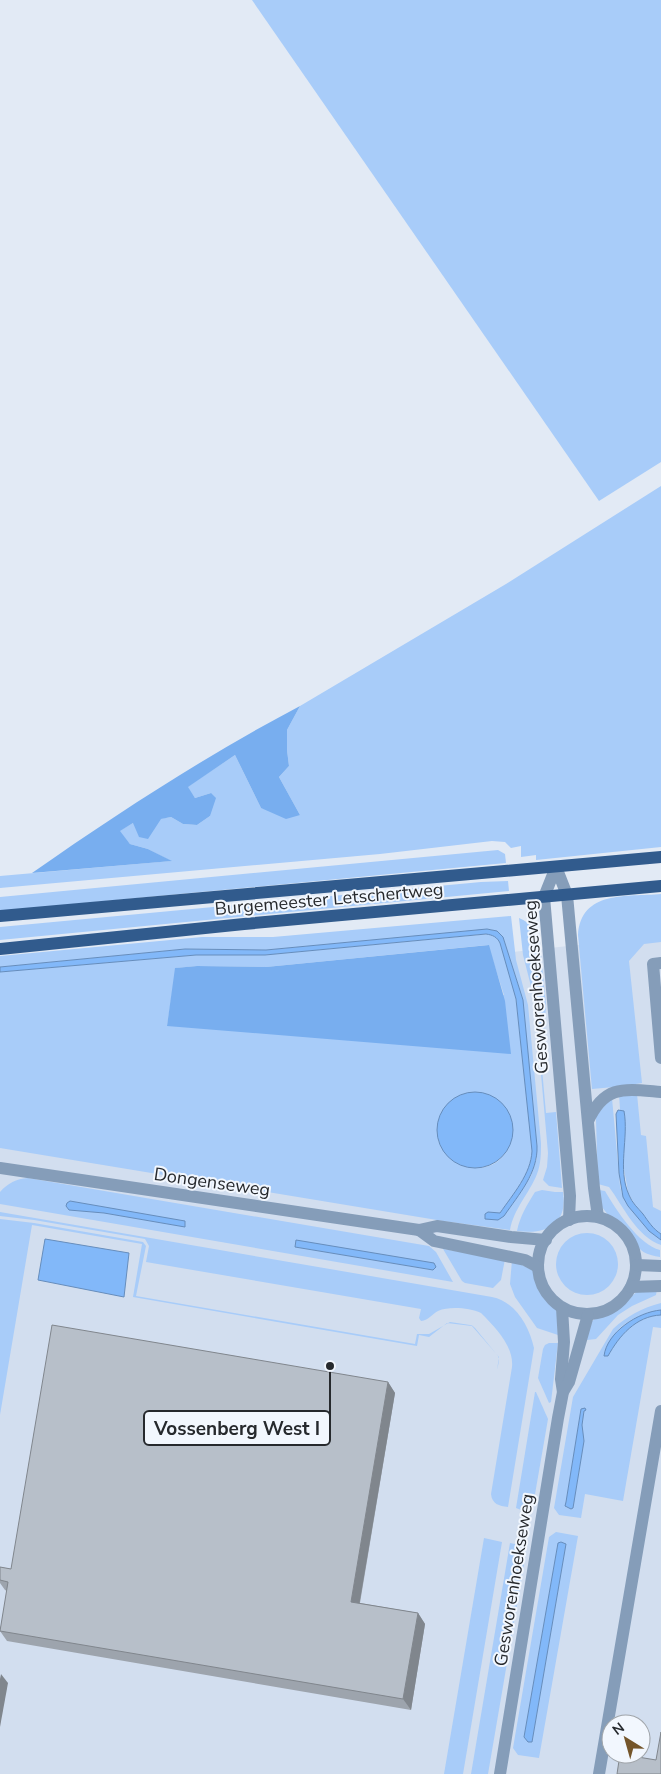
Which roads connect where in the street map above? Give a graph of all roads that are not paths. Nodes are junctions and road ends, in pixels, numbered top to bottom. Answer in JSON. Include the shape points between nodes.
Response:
{"nodes":[{"id":1,"x":661,"y":857,"type":"edge"},
{"id":2,"x":556,"y":867,"type":"junction"},
{"id":3,"x":661,"y":886,"type":"edge"},
{"id":4,"x":567,"y":895,"type":"junction"},
{"id":5,"x":544,"y":897,"type":"junction"},
{"id":6,"x":0,"y":916,"type":"edge"},
{"id":7,"x":0,"y":949,"type":"edge"},
{"id":8,"x":661,"y":963,"type":"edge"},
{"id":9,"x":661,"y":1058,"type":"edge"},
{"id":10,"x":661,"y":1092,"type":"edge"},
{"id":11,"x":588,"y":1121,"type":"junction"},
{"id":12,"x":0,"y":1168,"type":"edge"},
{"id":13,"x":598,"y":1218,"type":"junction"},
{"id":14,"x":569,"y":1220,"type":"junction"},
{"id":15,"x":418,"y":1230,"type":"junction"},
{"id":16,"x":546,"y":1240,"type":"junction"},
{"id":17,"x":637,"y":1265,"type":"junction"},
{"id":18,"x":661,"y":1266,"type":"edge"},
{"id":19,"x":538,"y":1267,"type":"junction"},
{"id":20,"x":661,"y":1286,"type":"edge"},
{"id":21,"x":631,"y":1287,"type":"junction"},
{"id":22,"x":562,"y":1308,"type":"junction"},
{"id":23,"x":588,"y":1314,"type":"junction"},
{"id":24,"x":563,"y":1392,"type":"junction"},
{"id":25,"x":661,"y":1412,"type":"edge"},
{"id":26,"x":500,"y":1774,"type":"edge"},
{"id":27,"x":599,"y":1774,"type":"edge"}],
"edges":[{"from":1,"to":2,"type":"main road","name":"Burgemeester Letschertweg"},
{"from":2,"to":4,"type":"street","name":"Gesworenhoekseweg"},
{"from":2,"to":5,"type":"street","name":"Gesworenhoekseweg"},
{"from":2,"to":6,"type":"main road","name":"Burgemeester Letschertweg"},
{"from":3,"to":4,"type":"main road","name":"Burgemeester Letschertweg"},
{"from":4,"to":5,"type":"main road","name":"Burgemeester Letschertweg"},
{"from":4,"to":11,"type":"street","name":"Gesworenhoekseweg"},
{"from":5,"to":7,"type":"main road","name":"Burgemeester Letschertweg"},
{"from":5,"to":14,"type":"street","name":"Gesworenhoekseweg","via":[[570,1196]]},
{"from":8,"to":9,"type":"street","via":[[653,964]]},
{"from":10,"to":11,"type":"street","via":[[612,1093],[603,1098]]},
{"from":11,"to":13,"type":"street","name":"Gesworenhoekseweg"},
{"from":12,"to":15,"type":"street","name":"Dongenseweg"},
{"from":13,"to":14,"type":"street","via":[[588,1216]]},
{"from":13,"to":17,"type":"street","via":[[621,1230],[635,1252]]},
{"from":14,"to":16,"type":"street"},
{"from":15,"to":16,"type":"street","name":"Dongenseweg","via":[[437,1226]]},
{"from":15,"to":19,"type":"street","name":"Dongenseweg","via":[[434,1241],[525,1260]]},
{"from":16,"to":19,"type":"street","via":[[541,1248]]},
{"from":17,"to":18,"type":"street"},
{"from":17,"to":21,"type":"street"},
{"from":19,"to":22,"type":"street","via":[[543,1286]]},
{"from":20,"to":21,"type":"street"},
{"from":21,"to":23,"type":"street","via":[[626,1296],[609,1310]]},
{"from":22,"to":23,"type":"street"},
{"from":22,"to":24,"type":"street","name":"Gesworenhoekseweg"},
{"from":23,"to":24,"type":"street","name":"Gesworenhoekseweg","via":[[569,1382]]},
{"from":24,"to":26,"type":"street","name":"Gesworenhoekseweg"},
{"from":25,"to":27,"type":"street"}]}
